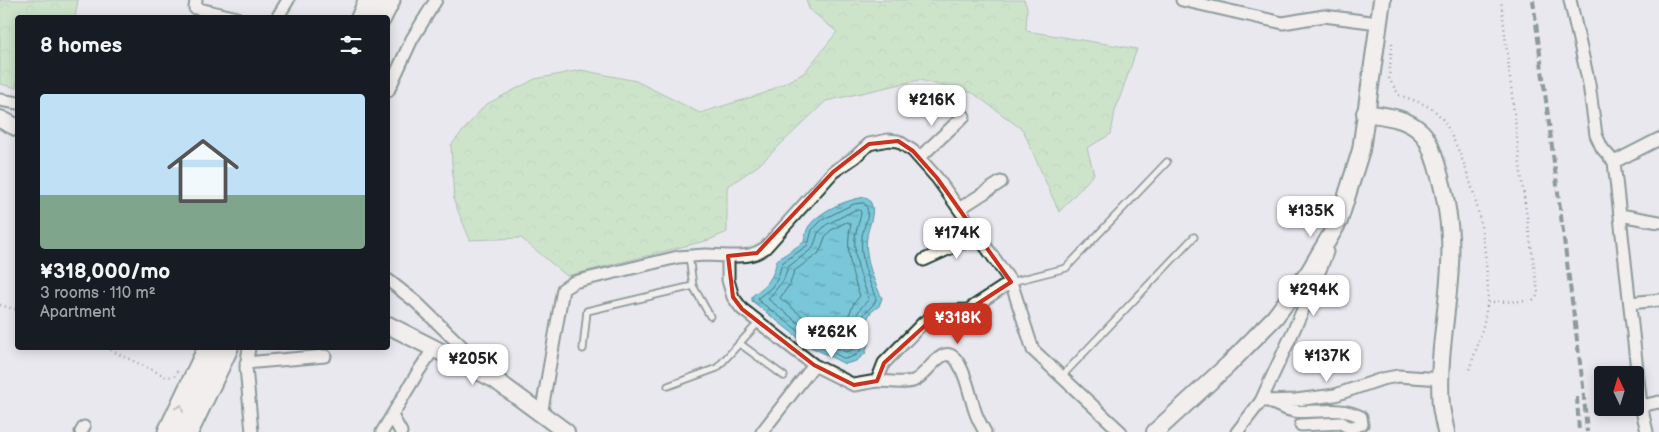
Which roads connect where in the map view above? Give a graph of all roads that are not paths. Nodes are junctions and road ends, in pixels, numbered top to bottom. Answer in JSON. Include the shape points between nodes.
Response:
{"nodes":[{"id":1,"x":196,"y":0,"type":"edge"},
{"id":2,"x":288,"y":0,"type":"edge"},
{"id":3,"x":370,"y":0,"type":"edge"},
{"id":4,"x":389,"y":0,"type":"edge"},
{"id":5,"x":446,"y":0,"type":"edge"},
{"id":6,"x":1182,"y":0,"type":"edge"},
{"id":7,"x":1382,"y":0,"type":"edge"},
{"id":8,"x":1570,"y":0,"type":"edge"},
{"id":9,"x":434,"y":4,"type":"edge"},
{"id":10,"x":1225,"y":5,"type":"edge"},
{"id":11,"x":224,"y":15,"type":"edge"},
{"id":12,"x":279,"y":15,"type":"edge"},
{"id":13,"x":363,"y":15,"type":"edge"},
{"id":14,"x":382,"y":15,"type":"edge"},
{"id":15,"x":1378,"y":23,"type":"junction"},
{"id":16,"x":390,"y":87,"type":"edge"},
{"id":17,"x":0,"y":100,"type":"edge"},
{"id":18,"x":15,"y":102,"type":"edge"},
{"id":19,"x":1366,"y":113,"type":"junction"},
{"id":20,"x":964,"y":116,"type":"dead end"},
{"id":21,"x":0,"y":119,"type":"edge"},
{"id":22,"x":15,"y":126,"type":"edge"},
{"id":23,"x":1659,"y":139,"type":"edge"},
{"id":24,"x":919,"y":158,"type":"junction"},
{"id":25,"x":1167,"y":162,"type":"dead end"},
{"id":26,"x":1614,"y":162,"type":"junction"},
{"id":27,"x":1001,"y":182,"type":"dead end"},
{"id":28,"x":959,"y":209,"type":"junction"},
{"id":29,"x":1620,"y":215,"type":"junction"},
{"id":30,"x":1338,"y":221,"type":"junction"},
{"id":31,"x":1659,"y":222,"type":"edge"},
{"id":32,"x":979,"y":235,"type":"junction"},
{"id":33,"x":1194,"y":236,"type":"dead end"},
{"id":34,"x":689,"y":256,"type":"junction"},
{"id":35,"x":728,"y":256,"type":"junction"},
{"id":36,"x":924,"y":260,"type":"dead end"},
{"id":37,"x":390,"y":282,"type":"edge"},
{"id":38,"x":1011,"y":282,"type":"junction"},
{"id":39,"x":693,"y":286,"type":"junction"},
{"id":40,"x":1659,"y":300,"type":"edge"},
{"id":41,"x":1630,"y":303,"type":"junction"},
{"id":42,"x":710,"y":316,"type":"dead end"},
{"id":43,"x":759,"y":322,"type":"junction"},
{"id":44,"x":390,"y":326,"type":"edge"},
{"id":45,"x":740,"y":343,"type":"junction"},
{"id":46,"x":434,"y":348,"type":"junction"},
{"id":47,"x":583,"y":349,"type":"dead end"},
{"id":48,"x":208,"y":350,"type":"edge"},
{"id":49,"x":226,"y":350,"type":"edge"},
{"id":50,"x":249,"y":350,"type":"edge"},
{"id":51,"x":325,"y":356,"type":"dead end"},
{"id":52,"x":246,"y":363,"type":"junction"},
{"id":53,"x":814,"y":365,"type":"junction"},
{"id":54,"x":1637,"y":366,"type":"edge"},
{"id":55,"x":784,"y":376,"type":"dead end"},
{"id":56,"x":1062,"y":376,"type":"junction"},
{"id":57,"x":494,"y":379,"type":"junction"},
{"id":58,"x":1441,"y":379,"type":"junction"},
{"id":59,"x":877,"y":381,"type":"junction"},
{"id":60,"x":668,"y":386,"type":"dead end"},
{"id":61,"x":198,"y":389,"type":"junction"},
{"id":62,"x":1265,"y":401,"type":"junction"},
{"id":63,"x":1659,"y":402,"type":"edge"},
{"id":64,"x":1644,"y":405,"type":"edge"},
{"id":65,"x":541,"y":415,"type":"junction"},
{"id":66,"x":392,"y":416,"type":"junction"},
{"id":67,"x":1643,"y":416,"type":"edge"},
{"id":68,"x":1300,"y":425,"type":"dead end"},
{"id":69,"x":1363,"y":428,"type":"edge"},
{"id":70,"x":169,"y":432,"type":"edge"},
{"id":71,"x":187,"y":432,"type":"edge"},
{"id":72,"x":252,"y":432,"type":"edge"},
{"id":73,"x":382,"y":432,"type":"edge"},
{"id":74,"x":402,"y":432,"type":"edge"},
{"id":75,"x":566,"y":432,"type":"edge"},
{"id":76,"x":762,"y":432,"type":"edge"},
{"id":77,"x":985,"y":432,"type":"edge"},
{"id":78,"x":1121,"y":432,"type":"edge"},
{"id":79,"x":1155,"y":432,"type":"edge"},
{"id":80,"x":1237,"y":432,"type":"edge"},
{"id":81,"x":1446,"y":432,"type":"edge"},
{"id":82,"x":1647,"y":432,"type":"edge"}],
"edges":[{"from":1,"to":11,"type":"street","via":[[195,8]]},
{"from":2,"to":12,"type":"street"},
{"from":3,"to":13,"type":"highway"},
{"from":4,"to":14,"type":"highway"},
{"from":5,"to":9,"type":"street"},
{"from":6,"to":10,"type":"street"},
{"from":7,"to":15,"type":"street"},
{"from":8,"to":26,"type":"street","via":[[1589,84],[1596,135]]},
{"from":9,"to":16,"type":"street","via":[[412,39]]},
{"from":10,"to":15,"type":"street","via":[[1283,23],[1324,16]]},
{"from":15,"to":19,"type":"street"},
{"from":17,"to":18,"type":"street"},
{"from":19,"to":30,"type":"street","via":[[1361,150]]},
{"from":19,"to":58,"type":"street","via":[[1397,118],[1420,130],[1428,141],[1439,173],[1449,233],[1450,262]]},
{"from":20,"to":24,"type":"street"},
{"from":21,"to":22,"type":"street"},
{"from":23,"to":26,"type":"street"},
{"from":24,"to":28,"type":"street"},
{"from":24,"to":35,"type":"street","via":[[898,141],[869,144],[833,172],[765,248],[750,256]]},
{"from":25,"to":38,"type":"lane","via":[[1066,268]]},
{"from":26,"to":29,"type":"street"},
{"from":27,"to":28,"type":"street"},
{"from":28,"to":32,"type":"street"},
{"from":29,"to":31,"type":"street"},
{"from":29,"to":41,"type":"street"},
{"from":30,"to":62,"type":"street"},
{"from":30,"to":79,"type":"street","via":[[1309,272],[1276,317]]},
{"from":32,"to":36,"type":"street"},
{"from":32,"to":38,"type":"street"},
{"from":33,"to":56,"type":"lane"},
{"from":34,"to":35,"type":"street"},
{"from":34,"to":39,"type":"lane"},
{"from":34,"to":65,"type":"street","via":[[574,282],[563,289]]},
{"from":35,"to":43,"type":"street","via":[[728,280],[733,297]]},
{"from":37,"to":57,"type":"street","via":[[416,302]]},
{"from":38,"to":56,"type":"street","via":[[1033,350]]},
{"from":38,"to":59,"type":"street","via":[[968,310],[941,311],[923,323],[884,363]]},
{"from":39,"to":42,"type":"lane"},
{"from":39,"to":47,"type":"lane","via":[[587,311]]},
{"from":40,"to":41,"type":"street"},
{"from":41,"to":54,"type":"street"},
{"from":43,"to":45,"type":"lane"},
{"from":43,"to":53,"type":"street"},
{"from":44,"to":46,"type":"street"},
{"from":45,"to":55,"type":"lane"},
{"from":45,"to":60,"type":"lane","via":[[717,368]]},
{"from":46,"to":57,"type":"street"},
{"from":46,"to":66,"type":"street"},
{"from":48,"to":61,"type":"highway"},
{"from":49,"to":61,"type":"highway"},
{"from":50,"to":52,"type":"street"},
{"from":51,"to":52,"type":"street"},
{"from":52,"to":72,"type":"street"},
{"from":53,"to":59,"type":"street","via":[[854,385]]},
{"from":53,"to":76,"type":"street"},
{"from":56,"to":78,"type":"street"},
{"from":57,"to":65,"type":"street"},
{"from":58,"to":62,"type":"street","via":[[1398,376],[1335,395]]},
{"from":58,"to":81,"type":"street"},
{"from":59,"to":77,"type":"street","via":[[911,382],[942,356],[954,357]]},
{"from":70,"to":61,"type":"highway","one_way":true},
{"from":61,"to":71,"type":"highway"},
{"from":62,"to":69,"type":"street","via":[[1295,411],[1351,411],[1361,417]]},
{"from":62,"to":80,"type":"street"},
{"from":63,"to":64,"type":"street"},
{"from":65,"to":75,"type":"street"},
{"from":66,"to":73,"type":"street"},
{"from":66,"to":74,"type":"street"},
{"from":67,"to":82,"type":"street"},
{"from":68,"to":69,"type":"street","via":[[1342,423],[1346,427]]}]}
